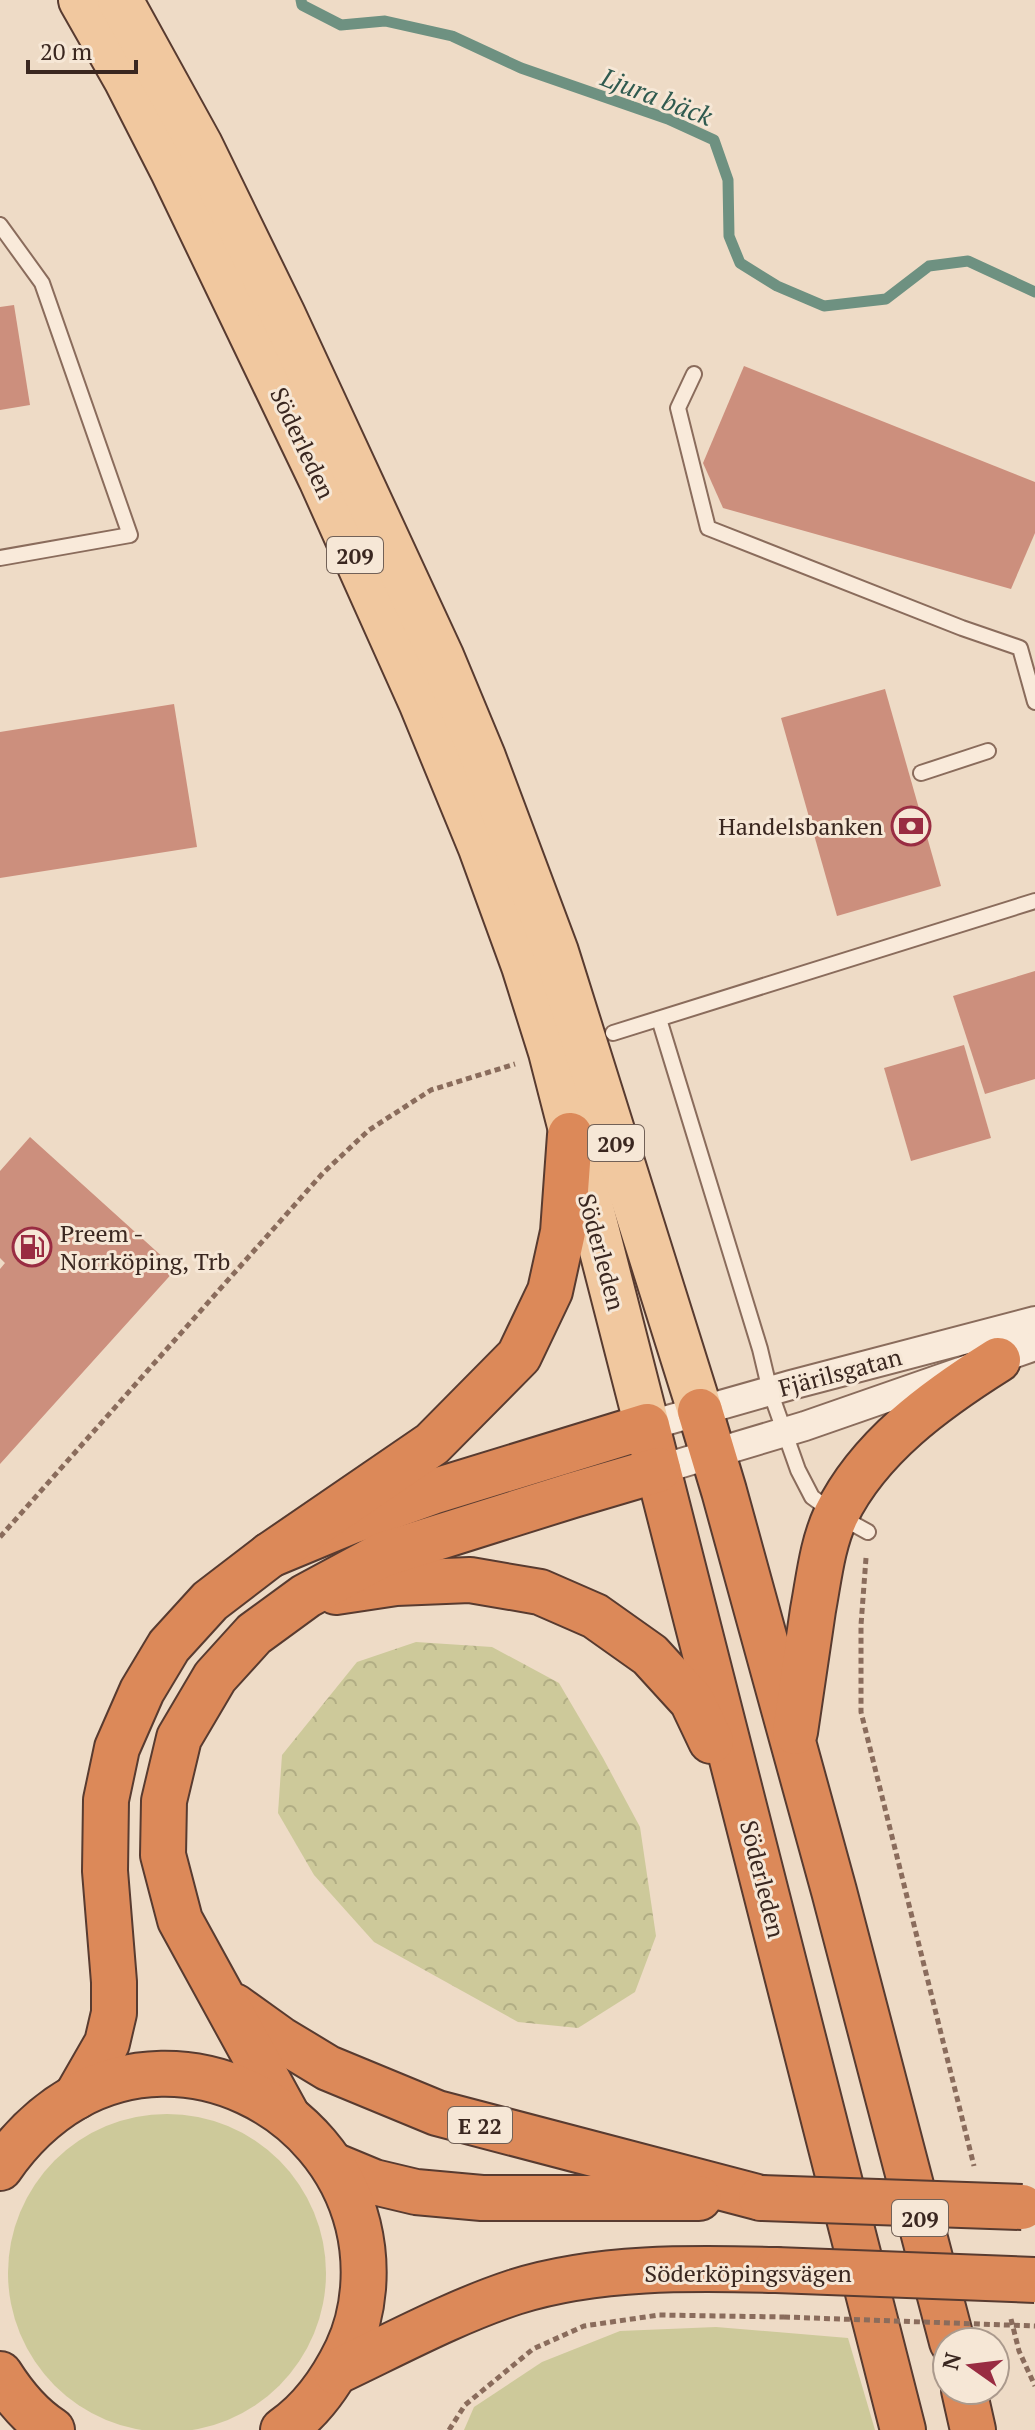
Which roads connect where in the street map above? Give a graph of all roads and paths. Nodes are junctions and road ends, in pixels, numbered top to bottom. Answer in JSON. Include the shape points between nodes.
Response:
{"nodes":[{"id":1,"x":81,"y":0,"type":"edge"},
{"id":2,"x":120,"y":0,"type":"edge"},
{"id":3,"x":142,"y":0,"type":"edge"},
{"id":4,"x":200,"y":145,"type":"junction"},
{"id":5,"x":0,"y":225,"type":"edge"},
{"id":6,"x":694,"y":374,"type":"dead end"},
{"id":7,"x":0,"y":558,"type":"edge"},
{"id":8,"x":1035,"y":702,"type":"edge"},
{"id":9,"x":988,"y":751,"type":"dead end"},
{"id":10,"x":921,"y":773,"type":"dead end"},
{"id":11,"x":1035,"y":901,"type":"edge"},
{"id":12,"x":659,"y":1019,"type":"junction"},
{"id":13,"x":613,"y":1033,"type":"dead end"},
{"id":14,"x":520,"y":1063,"type":"dead end"},
{"id":15,"x":570,"y":1135,"type":"junction"},
{"id":16,"x":1035,"y":1321,"type":"edge"},
{"id":17,"x":1017,"y":1353,"type":"edge"},
{"id":18,"x":770,"y":1391,"type":"junction"},
{"id":19,"x":700,"y":1411,"type":"junction"},
{"id":20,"x":647,"y":1426,"type":"junction"},
{"id":21,"x":784,"y":1432,"type":"junction"},
{"id":22,"x":713,"y":1453,"type":"junction"},
{"id":23,"x":658,"y":1470,"type":"junction"},
{"id":24,"x":852,"y":1523,"type":"junction"},
{"id":25,"x":0,"y":1537,"type":"edge"},
{"id":26,"x":270,"y":1555,"type":"junction"},
{"id":27,"x":306,"y":1596,"type":"junction"},
{"id":28,"x":793,"y":1746,"type":"junction"},
{"id":29,"x":746,"y":1814,"type":"junction"},
{"id":30,"x":223,"y":1997,"type":"junction"},
{"id":31,"x":76,"y":2097,"type":"junction"},
{"id":32,"x":287,"y":2115,"type":"junction"},
{"id":33,"x":970,"y":2151,"type":"dead end"},
{"id":34,"x":333,"y":2165,"type":"junction"},
{"id":35,"x":0,"y":2168,"type":"edge"},
{"id":36,"x":761,"y":2198,"type":"junction"},
{"id":37,"x":1028,"y":2207,"type":"edge"},
{"id":38,"x":1035,"y":2280,"type":"edge"},
{"id":39,"x":948,"y":2326,"type":"edge"},
{"id":40,"x":1035,"y":2326,"type":"edge"},
{"id":41,"x":1019,"y":2351,"type":"dead end"},
{"id":42,"x":336,"y":2372,"type":"junction"},
{"id":43,"x":0,"y":2374,"type":"edge"},
{"id":44,"x":1035,"y":2386,"type":"edge"},
{"id":45,"x":968,"y":2406,"type":"edge"},
{"id":46,"x":52,"y":2430,"type":"edge"},
{"id":47,"x":283,"y":2430,"type":"edge"},
{"id":48,"x":449,"y":2430,"type":"edge"},
{"id":49,"x":903,"y":2430,"type":"edge"},
{"id":50,"x":973,"y":2430,"type":"edge"}],
"edges":[{"from":1,"to":15,"type":"main road","name":"Söderleden","number":"209","via":[[180,185],[421,702],[524,966]]},
{"from":2,"to":4,"type":"main road","name":"Söderleden","number":"209"},
{"from":3,"to":4,"type":"main road","name":"Söderleden","number":"209"},
{"from":4,"to":19,"type":"main road","name":"Söderleden","number":"209","via":[[441,656],[483,757],[556,952]]},
{"from":5,"to":7,"type":"lane","via":[[42,283],[130,535]]},
{"from":6,"to":8,"type":"lane","via":[[678,408],[708,528],[1020,648]]},
{"from":9,"to":10,"type":"lane"},
{"from":11,"to":12,"type":"lane"},
{"from":12,"to":13,"type":"lane"},
{"from":12,"to":18,"type":"lane"},
{"from":14,"to":25,"type":"path","via":[[431,1090],[369,1130],[323,1173]]},
{"from":15,"to":20,"type":"main road","name":"Söderleden","number":"209"},
{"from":15,"to":26,"type":"highway","via":[[563,1232],[550,1291],[519,1356],[432,1444]]},
{"from":16,"to":18,"type":"street","name":"Fjärilsgatan"},
{"from":17,"to":21,"type":"street","name":"Fjärilsgatan"},
{"from":17,"to":24,"type":"highway","via":[[955,1387],[903,1430],[864,1471]]},
{"from":18,"to":19,"type":"street","name":"Fjärilsgatan"},
{"from":18,"to":21,"type":"lane"},
{"from":19,"to":20,"type":"street","name":"Fjärilsgatan"},
{"from":19,"to":22,"type":"highway","name":"Söderleden","number":"209"},
{"from":20,"to":23,"type":"highway","name":"Söderleden","number":"209"},
{"from":20,"to":26,"type":"highway","via":[[432,1492]]},
{"from":21,"to":22,"type":"street","name":"Fjärilsgatan"},
{"from":21,"to":24,"type":"lane","via":[[812,1497]]},
{"from":22,"to":23,"type":"street","name":"Fjärilsgatan"},
{"from":22,"to":28,"type":"highway","name":"Söderleden","number":"209"},
{"from":23,"to":27,"type":"highway","via":[[382,1555]]},
{"from":23,"to":29,"type":"highway","name":"Söderleden","number":"209"},
{"from":24,"to":28,"type":"highway","via":[[823,1554]]},
{"from":24,"to":33,"type":"path","via":[[861,1625],[861,1712]]},
{"from":26,"to":31,"type":"highway","via":[[210,1601],[169,1646],[117,1748],[106,1800],[105,1871],[114,2013],[107,2043]]},
{"from":27,"to":29,"type":"highway","number":"E 22","via":[[396,1583],[470,1580],[540,1592],[595,1616],[650,1655],[692,1701]]},
{"from":27,"to":30,"type":"highway","number":"E 22","via":[[254,1634],[215,1677],[179,1738],[164,1801],[163,1855],[180,1920]]},
{"from":28,"to":39,"type":"highway","name":"Söderleden","number":"209"},
{"from":29,"to":49,"type":"highway","name":"Söderleden","number":"E 22"},
{"from":30,"to":32,"type":"highway"},
{"from":30,"to":36,"type":"highway","number":"E 22","via":[[328,2068],[437,2113]]},
{"from":31,"to":32,"type":"highway","via":[[136,2077],[200,2077],[261,2098]]},
{"from":31,"to":35,"type":"highway","via":[[45,2117]]},
{"from":32,"to":34,"type":"highway"},
{"from":34,"to":36,"type":"highway","via":[[416,2192],[482,2198]]},
{"from":34,"to":42,"type":"highway","via":[[352,2204],[363,2246],[363,2290],[355,2332]]},
{"from":36,"to":37,"type":"highway","number":"E 22","bridge":true},
{"from":38,"to":42,"type":"highway","name":"Söderköpingsvägen","bridge":true,"via":[[696,2268],[622,2273],[516,2292]]},
{"from":40,"to":48,"type":"path","bridge":true,"via":[[659,2315],[584,2326],[533,2349],[465,2405]]},
{"from":41,"to":44,"type":"path"},
{"from":42,"to":47,"type":"highway","via":[[317,2399]]},
{"from":43,"to":46,"type":"highway","via":[[13,2394]]},
{"from":45,"to":50,"type":"highway"}]}
